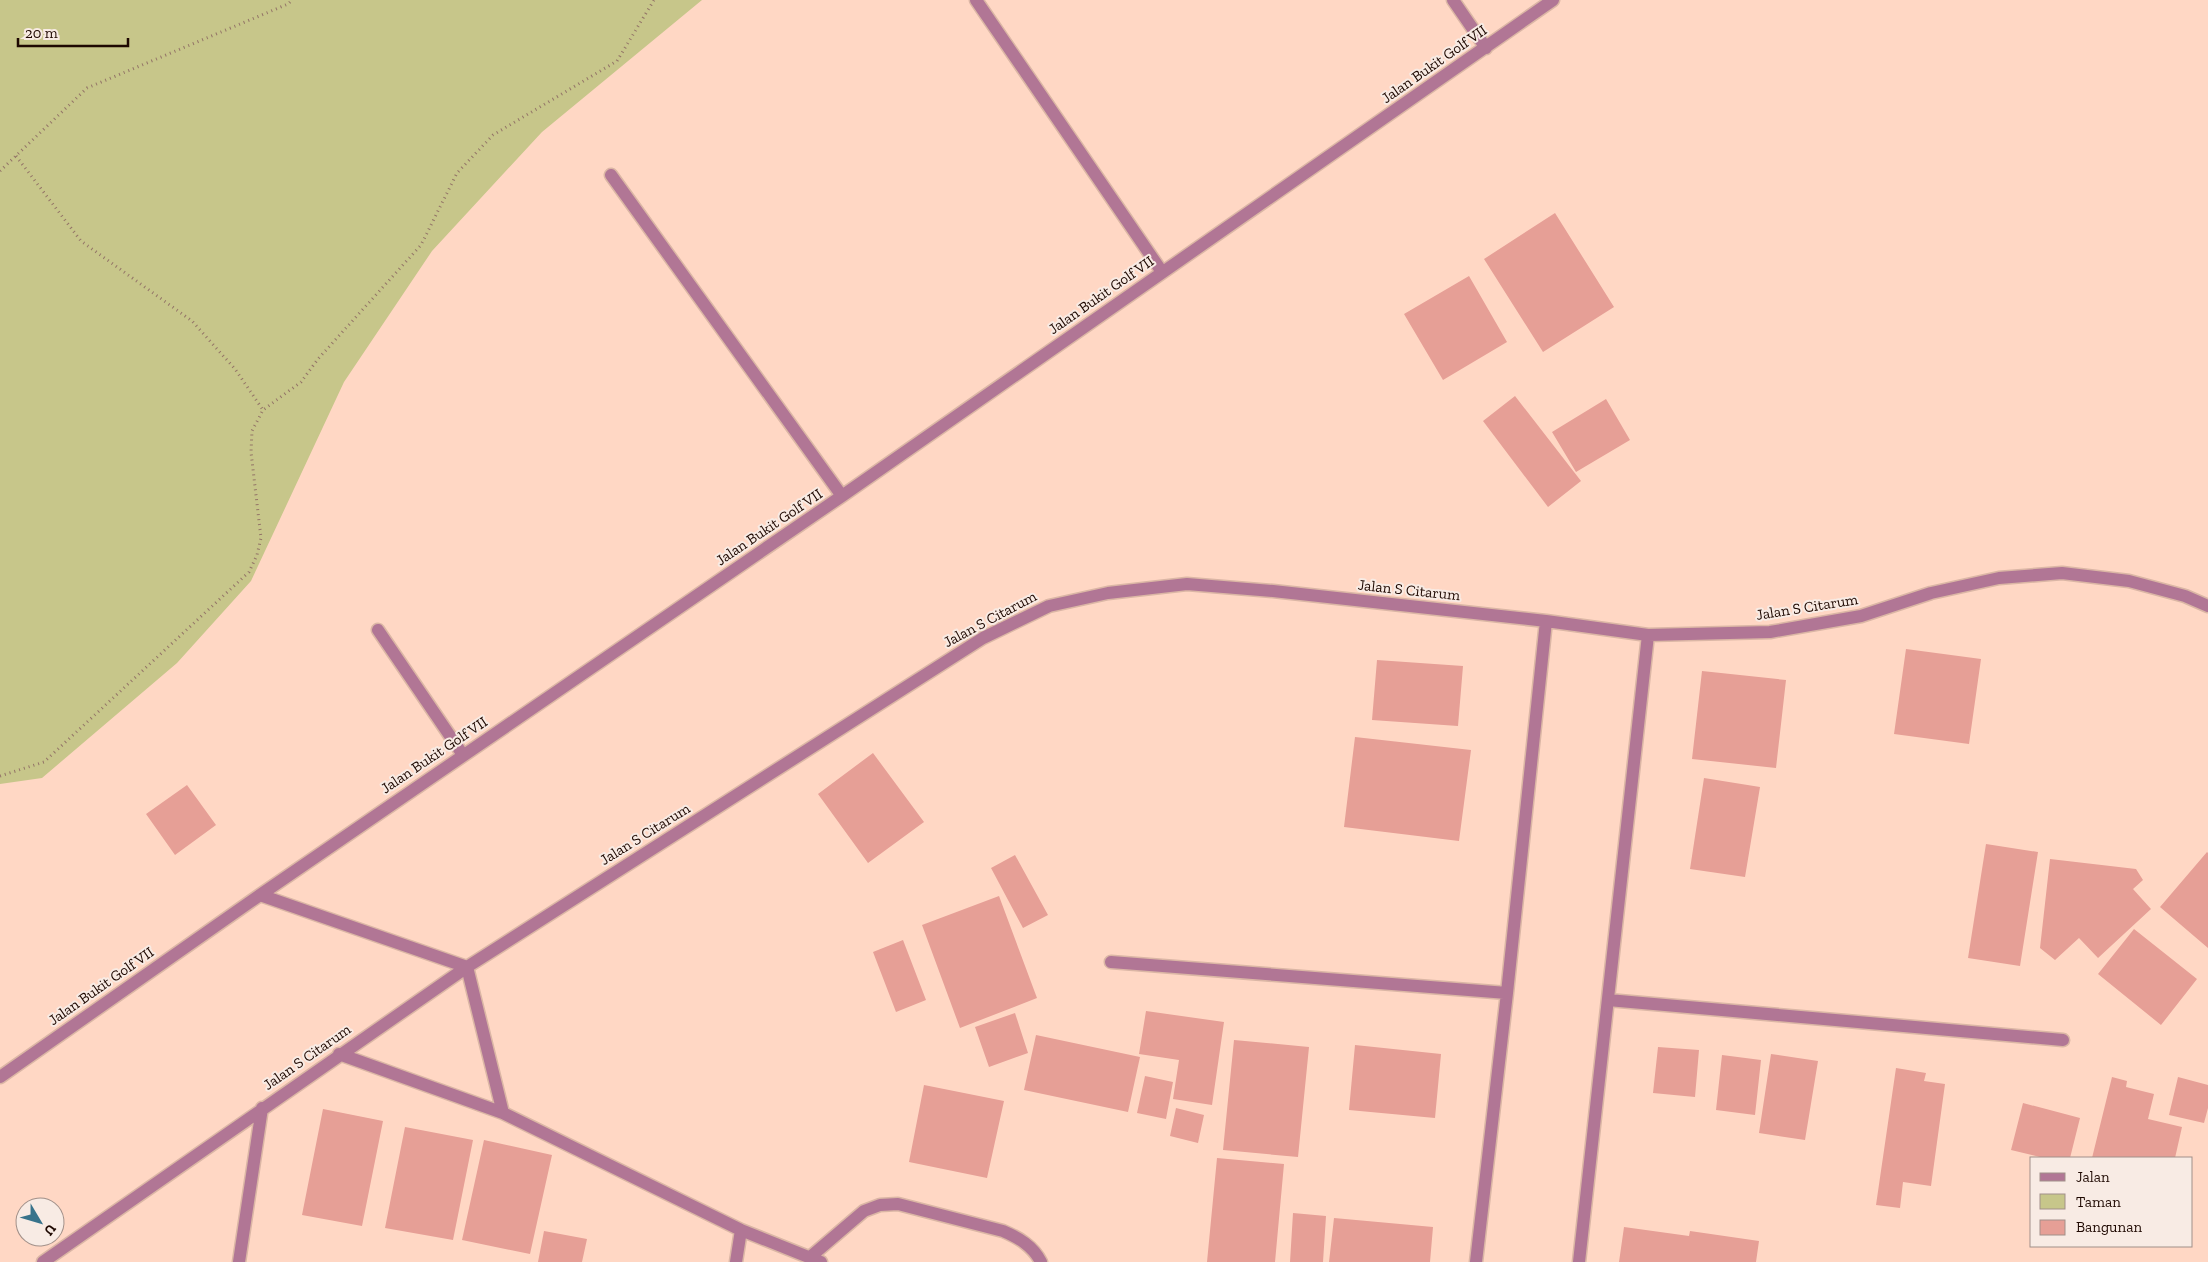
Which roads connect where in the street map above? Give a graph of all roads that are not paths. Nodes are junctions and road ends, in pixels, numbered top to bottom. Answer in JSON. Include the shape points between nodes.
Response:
{"nodes":[{"id":1,"x":976,"y":0,"type":"edge"},
{"id":2,"x":1453,"y":0,"type":"edge"},
{"id":3,"x":1553,"y":0,"type":"edge"},
{"id":4,"x":1486,"y":48,"type":"junction"},
{"id":5,"x":612,"y":175,"type":"dead end"},
{"id":6,"x":1162,"y":272,"type":"junction"},
{"id":7,"x":842,"y":496,"type":"junction"},
{"id":8,"x":2208,"y":606,"type":"edge"},
{"id":9,"x":1546,"y":621,"type":"junction"},
{"id":10,"x":378,"y":630,"type":"dead end"},
{"id":11,"x":1648,"y":635,"type":"junction"},
{"id":12,"x":463,"y":755,"type":"junction"},
{"id":13,"x":260,"y":895,"type":"junction"},
{"id":14,"x":1111,"y":962,"type":"dead end"},
{"id":15,"x":466,"y":967,"type":"junction"},
{"id":16,"x":1507,"y":993,"type":"junction"},
{"id":17,"x":1608,"y":1000,"type":"junction"},
{"id":18,"x":2063,"y":1040,"type":"dead end"},
{"id":19,"x":339,"y":1054,"type":"junction"},
{"id":20,"x":0,"y":1077,"type":"edge"},
{"id":21,"x":262,"y":1108,"type":"junction"},
{"id":22,"x":503,"y":1113,"type":"junction"},
{"id":23,"x":741,"y":1230,"type":"junction"},
{"id":24,"x":815,"y":1260,"type":"edge"},
{"id":25,"x":43,"y":1262,"type":"edge"},
{"id":26,"x":239,"y":1262,"type":"edge"},
{"id":27,"x":736,"y":1262,"type":"edge"},
{"id":28,"x":1041,"y":1262,"type":"edge"},
{"id":29,"x":1476,"y":1262,"type":"edge"},
{"id":30,"x":1579,"y":1262,"type":"edge"}],
"edges":[{"from":1,"to":6,"type":"street"},
{"from":2,"to":4,"type":"street"},
{"from":3,"to":4,"type":"street","name":"Jalan Bukit Golf VII"},
{"from":4,"to":6,"type":"street","name":"Jalan Bukit Golf VII"},
{"from":5,"to":7,"type":"street"},
{"from":6,"to":7,"type":"street","name":"Jalan Bukit Golf VII"},
{"from":7,"to":12,"type":"street","name":"Jalan Bukit Golf VII"},
{"from":8,"to":11,"type":"street","name":"Jalan S Citarum","via":[[2185,596],[2129,581],[2062,573],[1999,578],[1932,593],[1861,616],[1770,632]]},
{"from":9,"to":11,"type":"street","name":"Jalan S Citarum"},
{"from":9,"to":15,"type":"street","name":"Jalan S Citarum","via":[[1187,584],[1108,593],[1049,606],[983,638]]},
{"from":9,"to":16,"type":"street"},
{"from":10,"to":12,"type":"street"},
{"from":11,"to":17,"type":"street"},
{"from":12,"to":13,"type":"street","name":"Jalan Bukit Golf VII"},
{"from":13,"to":15,"type":"street"},
{"from":13,"to":20,"type":"street","name":"Jalan Bukit Golf VII"},
{"from":14,"to":16,"type":"street"},
{"from":15,"to":19,"type":"street","name":"Jalan S Citarum"},
{"from":15,"to":22,"type":"street"},
{"from":16,"to":29,"type":"street"},
{"from":17,"to":18,"type":"street"},
{"from":17,"to":30,"type":"street"},
{"from":19,"to":21,"type":"street","name":"Jalan S Citarum"},
{"from":19,"to":22,"type":"street"},
{"from":21,"to":25,"type":"street","name":"Jalan S Citarum"},
{"from":21,"to":26,"type":"street"},
{"from":22,"to":23,"type":"street"},
{"from":23,"to":24,"type":"street"},
{"from":23,"to":27,"type":"street"},
{"from":24,"to":28,"type":"street","via":[[864,1211],[880,1205],[898,1204],[1010,1234],[1031,1247]]}]}
